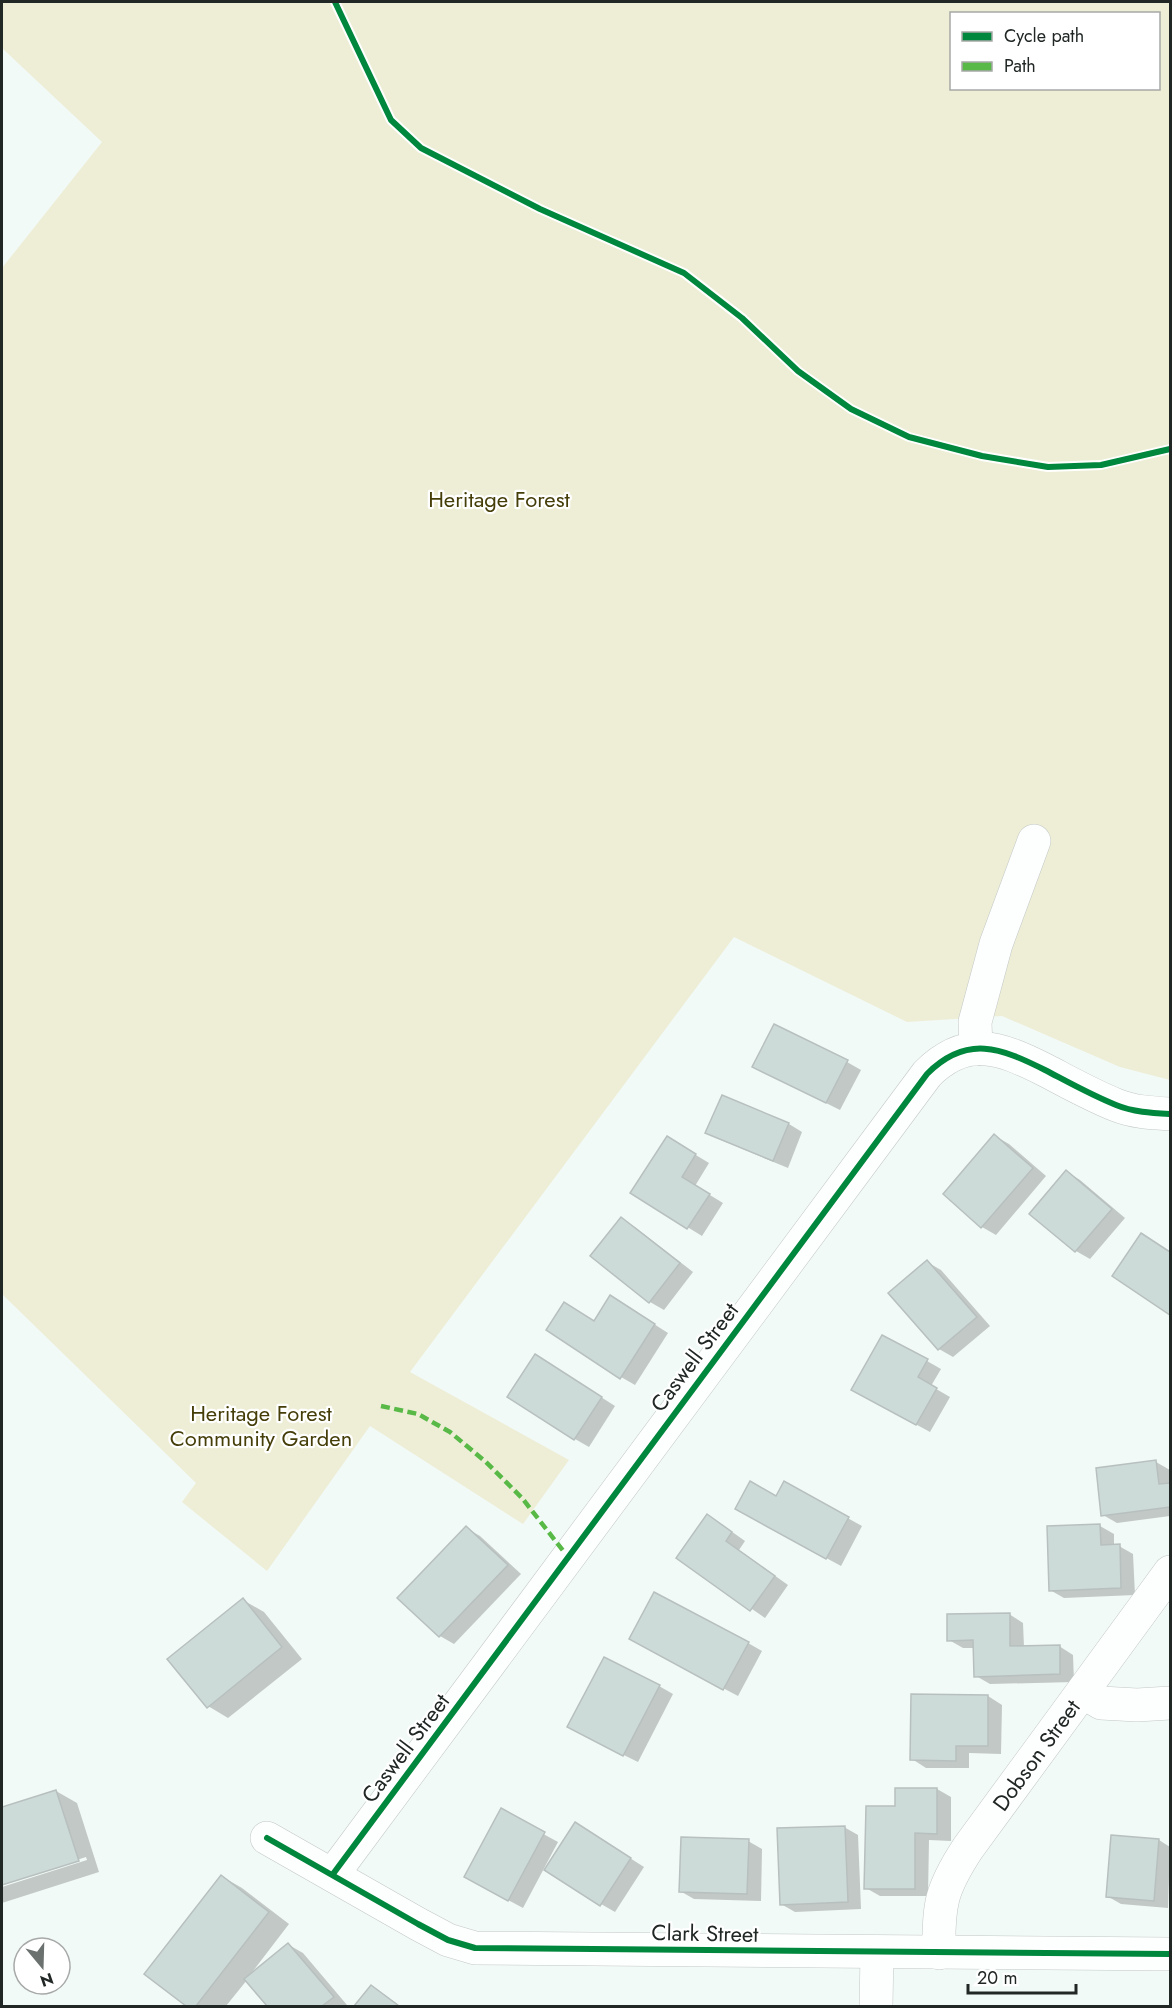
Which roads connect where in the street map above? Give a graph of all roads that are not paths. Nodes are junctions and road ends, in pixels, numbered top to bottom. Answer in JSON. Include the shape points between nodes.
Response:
{"nodes":[{"id":1,"x":1034,"y":841,"type":"dead end"},
{"id":2,"x":976,"y":1049,"type":"junction"},
{"id":3,"x":1170,"y":1114,"type":"edge"},
{"id":4,"x":1170,"y":1572,"type":"edge"},
{"id":5,"x":1083,"y":1692,"type":"junction"},
{"id":6,"x":1170,"y":1703,"type":"edge"},
{"id":7,"x":267,"y":1838,"type":"dead end"},
{"id":8,"x":333,"y":1874,"type":"junction"},
{"id":9,"x":877,"y":1953,"type":"junction"},
{"id":10,"x":939,"y":1953,"type":"junction"},
{"id":11,"x":1170,"y":1954,"type":"edge"},
{"id":12,"x":876,"y":2007,"type":"edge"}],
"edges":[{"from":1,"to":2,"type":"street","via":[[996,944],[975,1022]]},
{"from":2,"to":3,"type":"street","name":"Caswell Street","via":[[1015,1055],[1119,1106]]},
{"from":2,"to":8,"type":"street","name":"Caswell Street","via":[[947,1058],[927,1074]]},
{"from":4,"to":5,"type":"street","name":"Dobson Street"},
{"from":5,"to":6,"type":"street","via":[[1101,1703]]},
{"from":5,"to":10,"type":"street","name":"Dobson Street","via":[[952,1872],[938,1918]]},
{"from":7,"to":8,"type":"street","name":"Clark Street"},
{"from":8,"to":9,"type":"street","name":"Clark Street","via":[[448,1940],[475,1948]]},
{"from":9,"to":10,"type":"street","name":"Clark Street"},
{"from":9,"to":12,"type":"street"},
{"from":10,"to":11,"type":"street","name":"Clark Street"}]}
